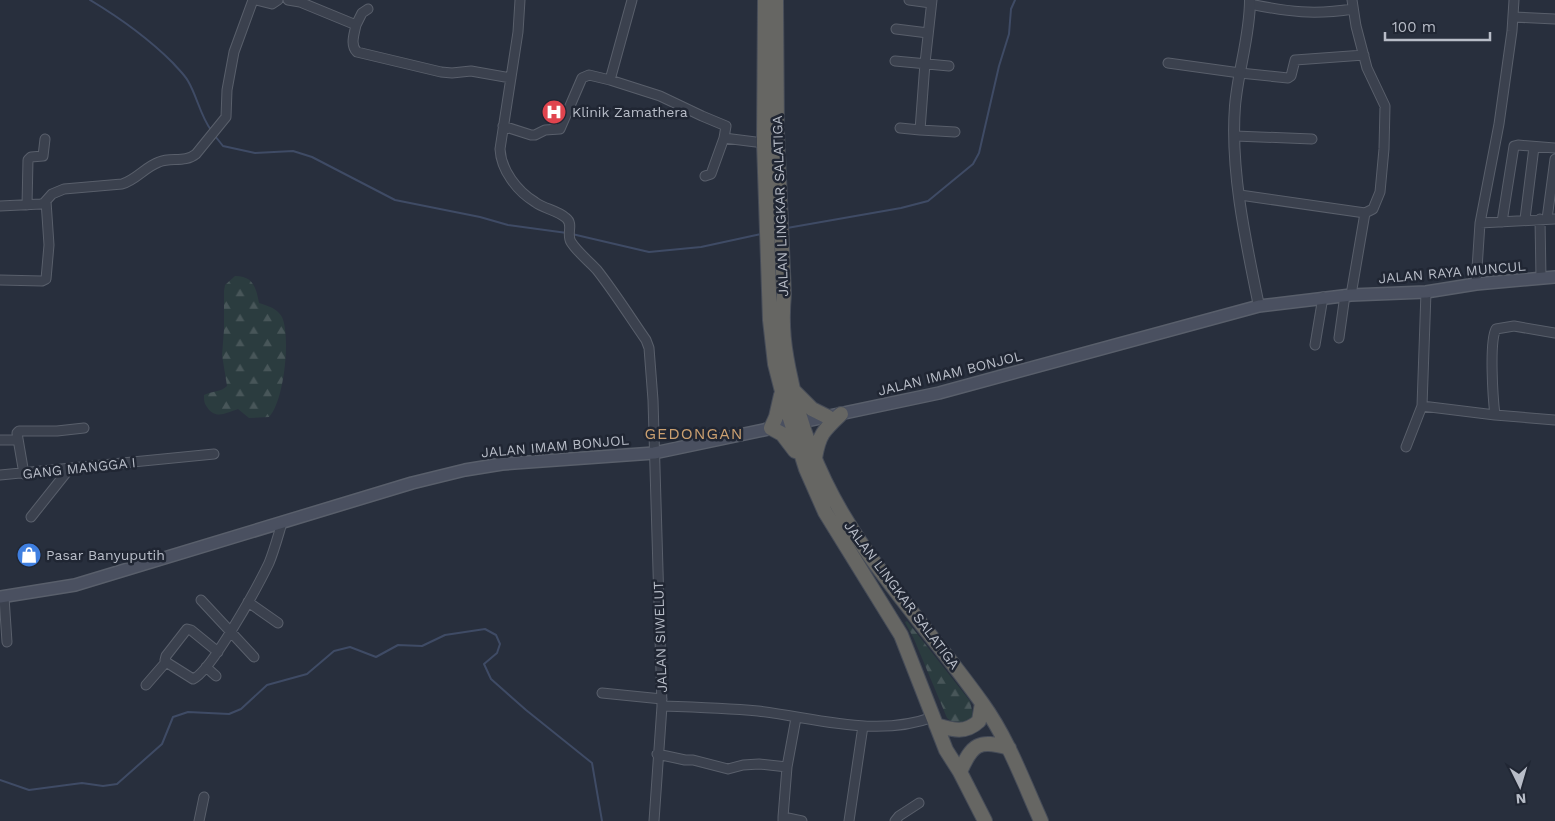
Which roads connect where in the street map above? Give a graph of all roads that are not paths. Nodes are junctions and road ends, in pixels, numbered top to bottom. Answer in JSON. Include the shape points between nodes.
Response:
{"nodes":[{"id":1,"x":254,"y":0,"type":"edge"},
{"id":2,"x":278,"y":0,"type":"edge"},
{"id":3,"x":288,"y":0,"type":"edge"},
{"id":4,"x":520,"y":0,"type":"edge"},
{"id":5,"x":632,"y":0,"type":"edge"},
{"id":6,"x":765,"y":0,"type":"edge"},
{"id":7,"x":776,"y":0,"type":"edge"},
{"id":8,"x":909,"y":0,"type":"edge"},
{"id":9,"x":1514,"y":0,"type":"edge"},
{"id":10,"x":932,"y":2,"type":"edge"},
{"id":11,"x":1250,"y":2,"type":"edge"},
{"id":12,"x":1353,"y":5,"type":"edge"},
{"id":13,"x":368,"y":9,"type":"dead end"},
{"id":14,"x":1514,"y":17,"type":"junction"},
{"id":15,"x":1555,"y":19,"type":"edge"},
{"id":16,"x":356,"y":25,"type":"junction"},
{"id":17,"x":896,"y":29,"type":"dead end"},
{"id":18,"x":928,"y":32,"type":"junction"},
{"id":19,"x":1364,"y":55,"type":"junction"},
{"id":20,"x":895,"y":61,"type":"dead end"},
{"id":21,"x":925,"y":63,"type":"junction"},
{"id":22,"x":1168,"y":63,"type":"dead end"},
{"id":23,"x":949,"y":66,"type":"dead end"},
{"id":24,"x":1240,"y":73,"type":"junction"},
{"id":25,"x":511,"y":78,"type":"junction"},
{"id":26,"x":610,"y":80,"type":"junction"},
{"id":27,"x":503,"y":126,"type":"junction"},
{"id":28,"x":900,"y":128,"type":"dead end"},
{"id":29,"x":920,"y":130,"type":"junction"},
{"id":30,"x":955,"y":132,"type":"dead end"},
{"id":31,"x":1235,"y":136,"type":"junction"},
{"id":32,"x":45,"y":138,"type":"dead end"},
{"id":33,"x":724,"y":138,"type":"junction"},
{"id":34,"x":1312,"y":139,"type":"dead end"},
{"id":35,"x":764,"y":143,"type":"junction"},
{"id":36,"x":1534,"y":146,"type":"junction"},
{"id":37,"x":1555,"y":148,"type":"edge"},
{"id":38,"x":1555,"y":159,"type":"edge"},
{"id":39,"x":705,"y":176,"type":"dead end"},
{"id":40,"x":1240,"y":195,"type":"junction"},
{"id":41,"x":46,"y":201,"type":"junction"},
{"id":42,"x":27,"y":205,"type":"junction"},
{"id":43,"x":0,"y":206,"type":"edge"},
{"id":44,"x":1365,"y":213,"type":"junction"},
{"id":45,"x":1525,"y":219,"type":"junction"},
{"id":46,"x":1548,"y":219,"type":"edge"},
{"id":47,"x":1502,"y":222,"type":"junction"},
{"id":48,"x":1480,"y":223,"type":"junction"},
{"id":49,"x":1555,"y":277,"type":"edge"},
{"id":50,"x":1541,"y":278,"type":"junction"},
{"id":51,"x":0,"y":280,"type":"edge"},
{"id":52,"x":1476,"y":284,"type":"junction"},
{"id":53,"x":1426,"y":292,"type":"junction"},
{"id":54,"x":1348,"y":295,"type":"junction"},
{"id":55,"x":1323,"y":297,"type":"junction"},
{"id":56,"x":1259,"y":306,"type":"junction"},
{"id":57,"x":1555,"y":332,"type":"edge"},
{"id":58,"x":1339,"y":338,"type":"dead end"},
{"id":59,"x":1315,"y":345,"type":"dead end"},
{"id":60,"x":787,"y":389,"type":"junction"},
{"id":61,"x":1422,"y":406,"type":"junction"},
{"id":62,"x":834,"y":415,"type":"junction"},
{"id":63,"x":1495,"y":415,"type":"junction"},
{"id":64,"x":1555,"y":420,"type":"edge"},
{"id":65,"x":796,"y":423,"type":"junction"},
{"id":66,"x":84,"y":428,"type":"dead end"},
{"id":67,"x":771,"y":428,"type":"junction"},
{"id":68,"x":0,"y":440,"type":"edge"},
{"id":69,"x":18,"y":440,"type":"junction"},
{"id":70,"x":1406,"y":447,"type":"dead end"},
{"id":71,"x":654,"y":453,"type":"junction"},
{"id":72,"x":214,"y":454,"type":"dead end"},
{"id":73,"x":815,"y":458,"type":"junction"},
{"id":74,"x":70,"y":468,"type":"junction"},
{"id":75,"x":806,"y":469,"type":"junction"},
{"id":76,"x":24,"y":474,"type":"junction"},
{"id":77,"x":0,"y":476,"type":"edge"},
{"id":78,"x":31,"y":517,"type":"dead end"},
{"id":79,"x":282,"y":523,"type":"junction"},
{"id":80,"x":2,"y":597,"type":"edge"},
{"id":81,"x":201,"y":600,"type":"dead end"},
{"id":82,"x":248,"y":602,"type":"junction"},
{"id":83,"x":278,"y":624,"type":"dead end"},
{"id":84,"x":231,"y":632,"type":"junction"},
{"id":85,"x":7,"y":642,"type":"dead end"},
{"id":86,"x":218,"y":652,"type":"junction"},
{"id":87,"x":254,"y":657,"type":"dead end"},
{"id":88,"x":166,"y":662,"type":"junction"},
{"id":89,"x":206,"y":667,"type":"junction"},
{"id":90,"x":216,"y":676,"type":"dead end"},
{"id":91,"x":146,"y":685,"type":"dead end"},
{"id":92,"x":602,"y":693,"type":"dead end"},
{"id":93,"x":662,"y":702,"type":"junction"},
{"id":94,"x":982,"y":703,"type":"junction"},
{"id":95,"x":796,"y":718,"type":"junction"},
{"id":96,"x":935,"y":721,"type":"junction"},
{"id":97,"x":863,"y":726,"type":"junction"},
{"id":98,"x":1009,"y":748,"type":"junction"},
{"id":99,"x":658,"y":754,"type":"junction"},
{"id":100,"x":788,"y":767,"type":"junction"},
{"id":101,"x":960,"y":772,"type":"junction"},
{"id":102,"x":204,"y":797,"type":"dead end"},
{"id":103,"x":919,"y":803,"type":"dead end"},
{"id":104,"x":783,"y":819,"type":"edge"},
{"id":105,"x":199,"y":821,"type":"edge"},
{"id":106,"x":654,"y":821,"type":"edge"},
{"id":107,"x":802,"y":821,"type":"edge"},
{"id":108,"x":849,"y":821,"type":"edge"},
{"id":109,"x":895,"y":821,"type":"edge"},
{"id":110,"x":985,"y":821,"type":"edge"},
{"id":111,"x":1041,"y":821,"type":"edge"}],
"edges":[{"from":1,"to":2,"type":"street","via":[[272,4]]},
{"from":1,"to":41,"type":"street","via":[[234,52],[226,118],[196,154],[191,158],[158,162],[130,182],[58,190]]},
{"from":3,"to":16,"type":"street"},
{"from":4,"to":25,"type":"street"},
{"from":5,"to":26,"type":"street"},
{"from":6,"to":35,"type":"highway","name":"JALAN LINGKAR SALATIGA"},
{"from":7,"to":60,"type":"highway","name":"JALAN LINGKAR SALATIGA","via":[[777,130],[784,294],[782,326]]},
{"from":8,"to":10,"type":"street"},
{"from":9,"to":14,"type":"street"},
{"from":10,"to":18,"type":"street"},
{"from":11,"to":12,"type":"street","via":[[1305,13],[1332,12]]},
{"from":11,"to":24,"type":"street"},
{"from":12,"to":19,"type":"street"},
{"from":13,"to":16,"type":"street"},
{"from":14,"to":15,"type":"street"},
{"from":14,"to":48,"type":"street","via":[[1499,124]]},
{"from":16,"to":25,"type":"street","via":[[353,44],[357,52],[441,72],[472,71]]},
{"from":17,"to":18,"type":"street"},
{"from":18,"to":21,"type":"street"},
{"from":19,"to":24,"type":"street","via":[[1296,60],[1289,77]]},
{"from":19,"to":44,"type":"street","via":[[1385,106],[1380,192],[1373,209]]},
{"from":20,"to":21,"type":"street"},
{"from":21,"to":23,"type":"street"},
{"from":21,"to":29,"type":"street"},
{"from":22,"to":24,"type":"street"},
{"from":24,"to":31,"type":"street","via":[[1235,104]]},
{"from":25,"to":27,"type":"street"},
{"from":26,"to":27,"type":"street","via":[[589,75],[582,78],[562,126],[557,130],[531,135]]},
{"from":26,"to":33,"type":"street","via":[[660,96],[724,125]]},
{"from":27,"to":71,"type":"street","name":"JALAN SIWELUT","via":[[500,150],[504,167],[535,203],[567,218],[571,243],[596,269],[646,340]]},
{"from":28,"to":29,"type":"street"},
{"from":29,"to":30,"type":"street"},
{"from":31,"to":34,"type":"street"},
{"from":31,"to":40,"type":"street"},
{"from":32,"to":42,"type":"street","via":[[43,156],[28,160]]},
{"from":33,"to":35,"type":"street"},
{"from":33,"to":39,"type":"street","via":[[711,174]]},
{"from":35,"to":60,"type":"highway","name":"JALAN LINGKAR SALATIGA","via":[[774,364]]},
{"from":36,"to":37,"type":"street"},
{"from":36,"to":45,"type":"street"},
{"from":36,"to":47,"type":"street","via":[[1514,146]]},
{"from":38,"to":46,"type":"street"},
{"from":40,"to":44,"type":"street"},
{"from":40,"to":56,"type":"street","via":[[1245,241]]},
{"from":41,"to":42,"type":"street"},
{"from":41,"to":51,"type":"street","via":[[49,245],[44,280]]},
{"from":42,"to":43,"type":"street"},
{"from":44,"to":54,"type":"street"},
{"from":45,"to":46,"type":"street"},
{"from":45,"to":47,"type":"street"},
{"from":46,"to":50,"type":"street"},
{"from":47,"to":48,"type":"street"},
{"from":48,"to":52,"type":"street"},
{"from":49,"to":50,"type":"main road","name":"JALAN RAYA MUNCUL"},
{"from":50,"to":52,"type":"main road","name":"JALAN RAYA MUNCUL"},
{"from":52,"to":53,"type":"main road","name":"JALAN RAYA MUNCUL"},
{"from":53,"to":54,"type":"main road","name":"JALAN RAYA MUNCUL"},
{"from":53,"to":61,"type":"street"},
{"from":54,"to":55,"type":"main road","name":"JALAN IMAM BONJOL"},
{"from":54,"to":58,"type":"street"},
{"from":55,"to":56,"type":"main road","name":"JALAN IMAM BONJOL"},
{"from":55,"to":59,"type":"street"},
{"from":56,"to":62,"type":"main road","name":"JALAN IMAM BONJOL","via":[[939,394]]},
{"from":57,"to":63,"type":"street","via":[[1514,326],[1496,329],[1493,352]]},
{"from":60,"to":62,"type":"highway","via":[[812,409]]},
{"from":60,"to":65,"type":"highway","name":"JALAN LINGKAR SALATIGA"},
{"from":60,"to":67,"type":"highway"},
{"from":61,"to":63,"type":"street"},
{"from":61,"to":70,"type":"street"},
{"from":62,"to":65,"type":"main road","name":"JALAN IMAM BONJOL"},
{"from":62,"to":73,"type":"highway","via":[[820,437]]},
{"from":63,"to":64,"type":"street"},
{"from":65,"to":67,"type":"main road","name":"JALAN IMAM BONJOL"},
{"from":65,"to":73,"type":"highway","name":"JALAN LINGKAR SALATIGA"},
{"from":65,"to":75,"type":"highway","name":"JALAN LINGKAR SALATIGA"},
{"from":66,"to":69,"type":"street","via":[[19,430]]},
{"from":67,"to":71,"type":"main road","name":"JALAN IMAM BONJOL"},
{"from":67,"to":75,"type":"highway","via":[[789,441]]},
{"from":68,"to":69,"type":"street"},
{"from":69,"to":76,"type":"street"},
{"from":71,"to":79,"type":"main road","name":"JALAN IMAM BONJOL","via":[[502,464],[465,470]]},
{"from":71,"to":93,"type":"street","name":"JALAN SIWELUT"},
{"from":72,"to":74,"type":"street","name":"GANG MANGGA I"},
{"from":73,"to":94,"type":"highway","name":"JALAN LINGKAR SALATIGA","via":[[836,504],[867,552]]},
{"from":74,"to":76,"type":"street","name":"GANG MANGGA I"},
{"from":74,"to":78,"type":"street"},
{"from":75,"to":96,"type":"highway","name":"JALAN LINGKAR SALATIGA","via":[[825,512],[901,635]]},
{"from":76,"to":77,"type":"street","name":"GANG MANGGA I"},
{"from":79,"to":80,"type":"main road","name":"JALAN IMAM BONJOL","via":[[75,585]]},
{"from":79,"to":82,"type":"street","via":[[269,563]]},
{"from":80,"to":85,"type":"street"},
{"from":81,"to":84,"type":"street"},
{"from":82,"to":83,"type":"street"},
{"from":82,"to":84,"type":"street"},
{"from":84,"to":86,"type":"street"},
{"from":84,"to":87,"type":"street"},
{"from":86,"to":88,"type":"street","via":[[188,629],[166,656]]},
{"from":86,"to":89,"type":"street"},
{"from":88,"to":89,"type":"street","via":[[193,679]]},
{"from":88,"to":91,"type":"street"},
{"from":89,"to":90,"type":"street"},
{"from":92,"to":93,"type":"street"},
{"from":93,"to":95,"type":"street"},
{"from":93,"to":99,"type":"street","name":"JALAN SIWELUT"},
{"from":94,"to":96,"type":"highway","via":[[979,721],[967,730],[958,731]]},
{"from":94,"to":98,"type":"highway","name":"JALAN LINGKAR SALATIGA"},
{"from":95,"to":97,"type":"street"},
{"from":95,"to":100,"type":"street"},
{"from":96,"to":97,"type":"street","via":[[888,728]]},
{"from":96,"to":101,"type":"highway","name":"JALAN LINGKAR SALATIGA","via":[[946,750]]},
{"from":97,"to":108,"type":"street"},
{"from":98,"to":101,"type":"highway","via":[[986,743],[979,745],[972,749]]},
{"from":98,"to":111,"type":"highway","name":"JALAN LINGKAR SALATIGA"},
{"from":99,"to":100,"type":"street","via":[[728,769],[759,764]]},
{"from":99,"to":106,"type":"street","name":"JALAN SIWELUT"},
{"from":100,"to":104,"type":"street"},
{"from":101,"to":110,"type":"highway","name":"JALAN LINGKAR SALATIGA"},
{"from":102,"to":105,"type":"street"},
{"from":103,"to":109,"type":"street"},
{"from":104,"to":107,"type":"street"}]}
